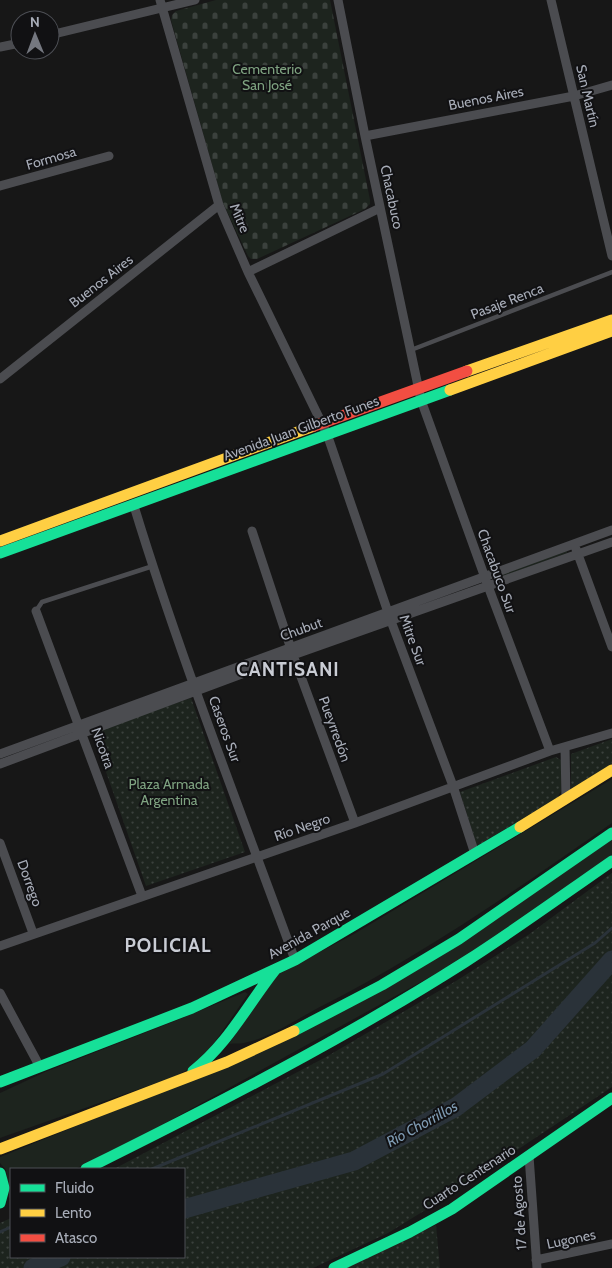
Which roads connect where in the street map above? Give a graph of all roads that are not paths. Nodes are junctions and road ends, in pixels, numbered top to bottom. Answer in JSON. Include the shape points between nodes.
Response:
{"nodes":[{"id":1,"x":195,"y":0,"type":"edge"},
{"id":2,"x":338,"y":0,"type":"edge"},
{"id":3,"x":551,"y":0,"type":"edge"},
{"id":4,"x":162,"y":4,"type":"edge"},
{"id":5,"x":60,"y":32,"type":"edge"},
{"id":6,"x":612,"y":84,"type":"edge"},
{"id":7,"x":574,"y":96,"type":"junction"},
{"id":8,"x":365,"y":136,"type":"junction"},
{"id":9,"x":109,"y":156,"type":"dead end"},
{"id":10,"x":0,"y":186,"type":"edge"},
{"id":11,"x":219,"y":205,"type":"junction"},
{"id":12,"x":380,"y":208,"type":"junction"},
{"id":13,"x":612,"y":256,"type":"edge"},
{"id":14,"x":248,"y":272,"type":"junction"},
{"id":15,"x":612,"y":272,"type":"edge"},
{"id":16,"x":612,"y":320,"type":"edge"},
{"id":17,"x":612,"y":331,"type":"edge"},
{"id":18,"x":410,"y":350,"type":"junction"},
{"id":19,"x":0,"y":379,"type":"edge"},
{"id":20,"x":418,"y":388,"type":"junction"},
{"id":21,"x":421,"y":400,"type":"junction"},
{"id":22,"x":324,"y":429,"type":"junction"},
{"id":23,"x":195,"y":469,"type":"junction"},
{"id":24,"x":200,"y":482,"type":"junction"},
{"id":25,"x":134,"y":506,"type":"junction"},
{"id":26,"x":612,"y":530,"type":"edge"},
{"id":27,"x":252,"y":531,"type":"dead end"},
{"id":28,"x":0,"y":541,"type":"edge"},
{"id":29,"x":612,"y":542,"type":"edge"},
{"id":30,"x":574,"y":544,"type":"junction"},
{"id":31,"x":0,"y":553,"type":"edge"},
{"id":32,"x":578,"y":554,"type":"junction"},
{"id":33,"x":152,"y":566,"type":"junction"},
{"id":34,"x":484,"y":577,"type":"junction"},
{"id":35,"x":488,"y":586,"type":"junction"},
{"id":36,"x":36,"y":611,"type":"joint"},
{"id":37,"x":389,"y":617,"type":"junction"},
{"id":38,"x":612,"y":647,"type":"edge"},
{"id":39,"x":292,"y":651,"type":"junction"},
{"id":40,"x":195,"y":688,"type":"junction"},
{"id":41,"x":79,"y":725,"type":"junction"},
{"id":42,"x":612,"y":733,"type":"edge"},
{"id":43,"x":83,"y":734,"type":"junction"},
{"id":44,"x":565,"y":747,"type":"junction"},
{"id":45,"x":550,"y":751,"type":"junction"},
{"id":46,"x":0,"y":754,"type":"edge"},
{"id":47,"x":0,"y":764,"type":"edge"},
{"id":48,"x":612,"y":770,"type":"edge"},
{"id":49,"x":453,"y":786,"type":"junction"},
{"id":50,"x":566,"y":799,"type":"junction"},
{"id":51,"x":355,"y":823,"type":"junction"},
{"id":52,"x":612,"y":833,"type":"edge"},
{"id":53,"x":0,"y":843,"type":"edge"},
{"id":54,"x":475,"y":854,"type":"junction"},
{"id":55,"x":258,"y":857,"type":"junction"},
{"id":56,"x":612,"y":861,"type":"edge"},
{"id":57,"x":142,"y":896,"type":"junction"},
{"id":58,"x":34,"y":933,"type":"junction"},
{"id":59,"x":0,"y":946,"type":"edge"},
{"id":60,"x":294,"y":960,"type":"junction"},
{"id":61,"x":275,"y":970,"type":"junction"},
{"id":62,"x":0,"y":993,"type":"edge"},
{"id":63,"x":40,"y":1067,"type":"junction"},
{"id":64,"x":0,"y":1082,"type":"edge"},
{"id":65,"x":174,"y":1084,"type":"junction"},
{"id":66,"x":612,"y":1098,"type":"edge"},
{"id":67,"x":0,"y":1149,"type":"edge"},
{"id":68,"x":529,"y":1156,"type":"junction"},
{"id":69,"x":88,"y":1168,"type":"edge"},
{"id":70,"x":0,"y":1173,"type":"edge"},
{"id":71,"x":0,"y":1203,"type":"edge"},
{"id":72,"x":612,"y":1244,"type":"edge"},
{"id":73,"x":537,"y":1264,"type":"edge"},
{"id":74,"x":334,"y":1268,"type":"edge"}],
"edges":[{"from":1,"to":4,"type":"street"},
{"from":2,"to":8,"type":"street","name":"Chacabuco"},
{"from":3,"to":7,"type":"street","name":"San Martín"},
{"from":4,"to":5,"type":"street"},
{"from":4,"to":11,"type":"street","name":"Mitre"},
{"from":6,"to":7,"type":"street","name":"Buenos Aires"},
{"from":7,"to":8,"type":"street","name":"Buenos Aires"},
{"from":7,"to":13,"type":"street","name":"San Martín"},
{"from":8,"to":12,"type":"street","name":"Chacabuco"},
{"from":9,"to":10,"type":"street","name":"Formosa"},
{"from":11,"to":14,"type":"street","name":"Mitre"},
{"from":11,"to":19,"type":"street","name":"Buenos Aires"},
{"from":12,"to":14,"type":"street"},
{"from":12,"to":18,"type":"street","name":"Chacabuco"},
{"from":14,"to":22,"type":"street","name":"Mitre"},
{"from":15,"to":18,"type":"lane","name":"Pasaje Renca"},
{"from":16,"to":20,"type":"main road","name":"Avenida Juan Gilberto Funes"},
{"from":17,"to":21,"type":"main road","name":"Avenida Juan Gilberto Funes"},
{"from":18,"to":20,"type":"street","name":"Chacabuco"},
{"from":20,"to":21,"type":"street","name":"Chacabuco"},
{"from":20,"to":22,"type":"main road","name":"Avenida Juan Gilberto Funes"},
{"from":21,"to":22,"type":"main road","name":"Avenida Juan Gilberto Funes"},
{"from":21,"to":34,"type":"street","name":"Chacabuco Sur"},
{"from":22,"to":23,"type":"main road","name":"Avenida Juan Gilberto Funes"},
{"from":22,"to":24,"type":"main road","name":"Avenida Juan Gilberto Funes"},
{"from":22,"to":37,"type":"street","name":"Mitre Sur"},
{"from":23,"to":24,"type":"main road"},
{"from":23,"to":28,"type":"main road","name":"Avenida Juan Gilberto Funes"},
{"from":24,"to":25,"type":"main road","name":"Avenida Juan Gilberto Funes"},
{"from":25,"to":31,"type":"main road","name":"Avenida Juan Gilberto Funes"},
{"from":25,"to":33,"type":"street","name":"Caseros Sur"},
{"from":26,"to":30,"type":"street","name":"Chubut"},
{"from":27,"to":39,"type":"street","name":"Pueyrredón"},
{"from":29,"to":32,"type":"street","name":"Chubut"},
{"from":30,"to":32,"type":"street"},
{"from":30,"to":34,"type":"street","name":"Chubut"},
{"from":32,"to":35,"type":"street","name":"Chubut"},
{"from":32,"to":38,"type":"street"},
{"from":33,"to":36,"type":"lane","via":[[42,602]]},
{"from":33,"to":40,"type":"street","name":"Caseros Sur"},
{"from":34,"to":35,"type":"street","name":"Chacabuco Sur"},
{"from":34,"to":37,"type":"street","name":"Chubut"},
{"from":35,"to":37,"type":"street","name":"Chubut"},
{"from":35,"to":45,"type":"street","name":"Chacabuco Sur"},
{"from":36,"to":41,"type":"street","name":"Nicotra"},
{"from":37,"to":39,"type":"street","name":"Chubut"},
{"from":37,"to":49,"type":"street","name":"Mitre Sur"},
{"from":39,"to":40,"type":"street","name":"Chubut"},
{"from":39,"to":51,"type":"street","name":"Pueyrredón"},
{"from":40,"to":41,"type":"street","name":"Chubut"},
{"from":40,"to":43,"type":"street","name":"Chubut"},
{"from":40,"to":55,"type":"street","name":"Caseros Sur"},
{"from":41,"to":43,"type":"street","name":"Nicotra"},
{"from":41,"to":46,"type":"street","name":"Chubut"},
{"from":42,"to":44,"type":"street","name":"Río Negro"},
{"from":43,"to":47,"type":"street","name":"Chubut"},
{"from":43,"to":57,"type":"street","name":"Nicotra"},
{"from":44,"to":45,"type":"street","name":"Río Negro"},
{"from":44,"to":50,"type":"street"},
{"from":45,"to":49,"type":"street","name":"Río Negro"},
{"from":48,"to":50,"type":"main road","name":"Avenida Parque"},
{"from":49,"to":51,"type":"street","name":"Río Negro"},
{"from":49,"to":54,"type":"street","name":"Mitre Sur"},
{"from":50,"to":54,"type":"main road","name":"Avenida Parque"},
{"from":51,"to":55,"type":"street","name":"Río Negro"},
{"from":52,"to":65,"type":"main road","via":[[459,939],[382,985],[304,1026]]},
{"from":53,"to":58,"type":"street","name":"Dorrego"},
{"from":54,"to":60,"type":"main road","name":"Avenida Parque"},
{"from":55,"to":57,"type":"street","name":"Río Negro"},
{"from":55,"to":60,"type":"street","name":"Caseros Sur"},
{"from":56,"to":69,"type":"main road","via":[[443,976],[262,1078]]},
{"from":57,"to":58,"type":"street","name":"Río Negro"},
{"from":58,"to":59,"type":"street","name":"Río Negro"},
{"from":60,"to":61,"type":"main road","name":"Avenida Parque"},
{"from":61,"to":63,"type":"main road","name":"Avenida Parque","via":[[192,1008]]},
{"from":61,"to":65,"type":"main road","via":[[203,1064]]},
{"from":62,"to":63,"type":"street"},
{"from":63,"to":64,"type":"main road","name":"Avenida Parque"},
{"from":65,"to":67,"type":"main road"},
{"from":66,"to":68,"type":"main road","name":"Cuarto Centenario"},
{"from":68,"to":73,"type":"street","name":"17 de Agosto"},
{"from":68,"to":74,"type":"main road","name":"Cuarto Centenario","via":[[452,1209]]},
{"from":70,"to":71,"type":"main road","via":[[5,1185]]},
{"from":72,"to":73,"type":"street","name":"Lugones"}]}
